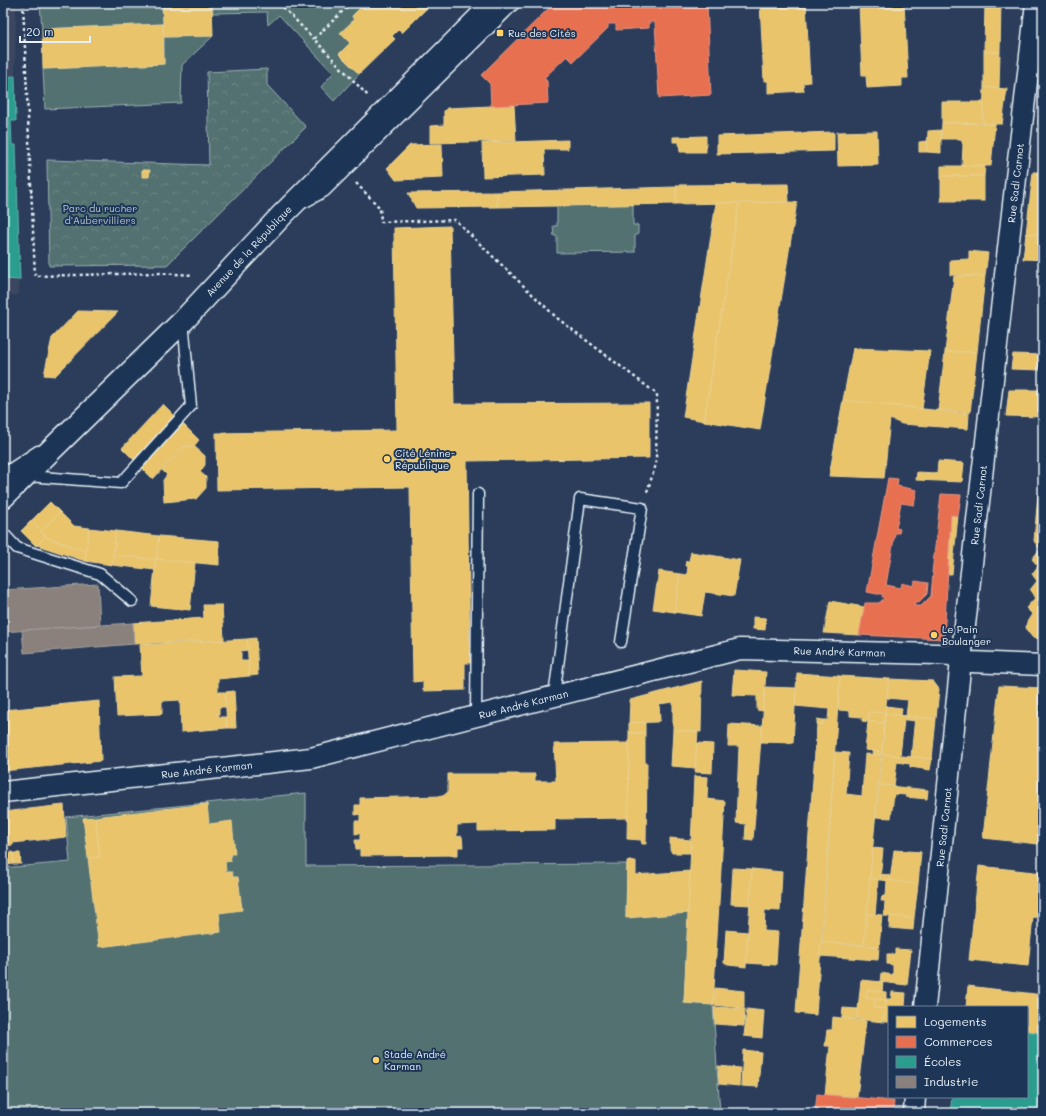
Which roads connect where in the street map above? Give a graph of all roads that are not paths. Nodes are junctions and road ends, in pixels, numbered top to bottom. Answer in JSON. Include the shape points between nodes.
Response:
{"nodes":[{"id":1,"x":494,"y":3,"type":"edge"},
{"id":2,"x":515,"y":3,"type":"edge"},
{"id":3,"x":1036,"y":3,"type":"edge"},
{"id":4,"x":282,"y":215,"type":"junction"},
{"id":5,"x":184,"y":321,"type":"junction"},
{"id":6,"x":75,"y":426,"type":"junction"},
{"id":7,"x":3,"y":474,"type":"edge"},
{"id":8,"x":25,"y":475,"type":"junction"},
{"id":9,"x":478,"y":494,"type":"dead end"},
{"id":10,"x":3,"y":497,"type":"edge"},
{"id":11,"x":3,"y":532,"type":"edge"},
{"id":12,"x":132,"y":601,"type":"dead end"},
{"id":13,"x":621,"y":642,"type":"dead end"},
{"id":14,"x":961,"y":660,"type":"junction"},
{"id":15,"x":1043,"y":665,"type":"edge"},
{"id":16,"x":554,"y":696,"type":"junction"},
{"id":17,"x":476,"y":716,"type":"junction"},
{"id":18,"x":3,"y":792,"type":"edge"},
{"id":19,"x":925,"y":1006,"type":"edge"},
{"id":20,"x":915,"y":1098,"type":"edge"},
{"id":21,"x":914,"y":1113,"type":"edge"}],
"edges":[{"from":1,"to":4,"type":"main road","name":"Avenue de la République"},
{"from":2,"to":4,"type":"lane","via":[[325,191]]},
{"from":3,"to":14,"type":"street","name":"Rue Sadi Carnot"},
{"from":4,"to":5,"type":"main road","name":"Avenue de la République"},
{"from":5,"to":6,"type":"main road","name":"Avenue de la République"},
{"from":5,"to":8,"type":"lane","via":[[191,406],[121,483]]},
{"from":6,"to":7,"type":"lane"},
{"from":6,"to":8,"type":"main road","name":"Avenue de la République"},
{"from":8,"to":10,"type":"main road","name":"Avenue de la République"},
{"from":9,"to":17,"type":"lane"},
{"from":11,"to":12,"type":"lane","via":[[17,548],[100,574]]},
{"from":13,"to":16,"type":"lane","via":[[642,508],[580,500]]},
{"from":14,"to":15,"type":"street","name":"Rue André Karman"},
{"from":14,"to":16,"type":"street","name":"Rue André Karman","via":[[951,655],[937,654],[740,649]]},
{"from":14,"to":19,"type":"street","name":"Rue Sadi Carnot"},
{"from":16,"to":17,"type":"street","name":"Rue André Karman"},
{"from":17,"to":18,"type":"street","name":"Rue André Karman","via":[[311,758]]},
{"from":20,"to":21,"type":"street"}]}
